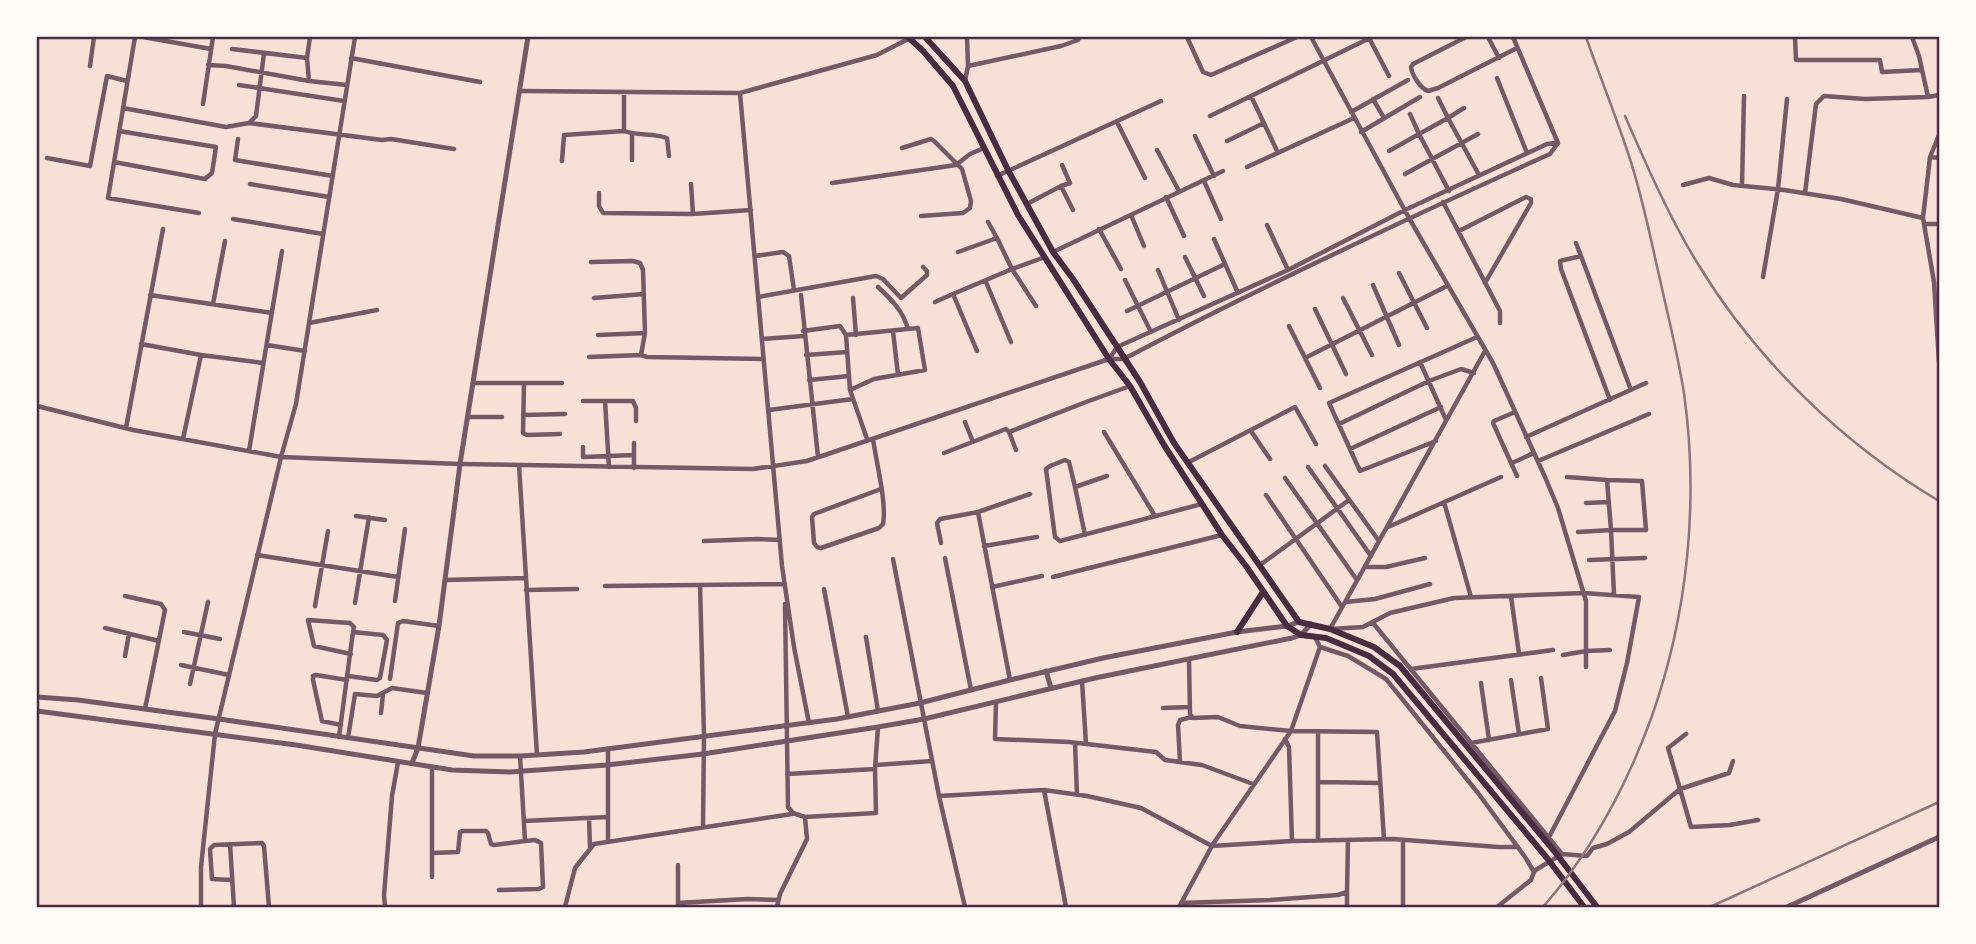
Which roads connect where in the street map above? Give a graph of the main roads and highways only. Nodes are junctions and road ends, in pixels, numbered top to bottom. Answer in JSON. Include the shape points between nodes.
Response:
{"nodes":[{"id":1,"x":909,"y":37,"type":"edge"},
{"id":2,"x":925,"y":37,"type":"edge"},
{"id":3,"x":1263,"y":592,"type":"junction"},
{"id":4,"x":1237,"y":632,"type":"road end"},
{"id":5,"x":1584,"y":907,"type":"edge"},
{"id":6,"x":1597,"y":907,"type":"edge"}],
"edges":[{"from":1,"to":3,"type":"main road","via":[[953,86],[1018,215]]},
{"from":2,"to":6,"type":"main road","via":[[965,81],[1053,251],[1140,382],[1174,443],[1299,622],[1374,647],[1400,666]]},
{"from":3,"to":4,"type":"main road"},
{"from":3,"to":5,"type":"main road","via":[[1287,626],[1301,635],[1326,638],[1369,656],[1393,674]]}]}
